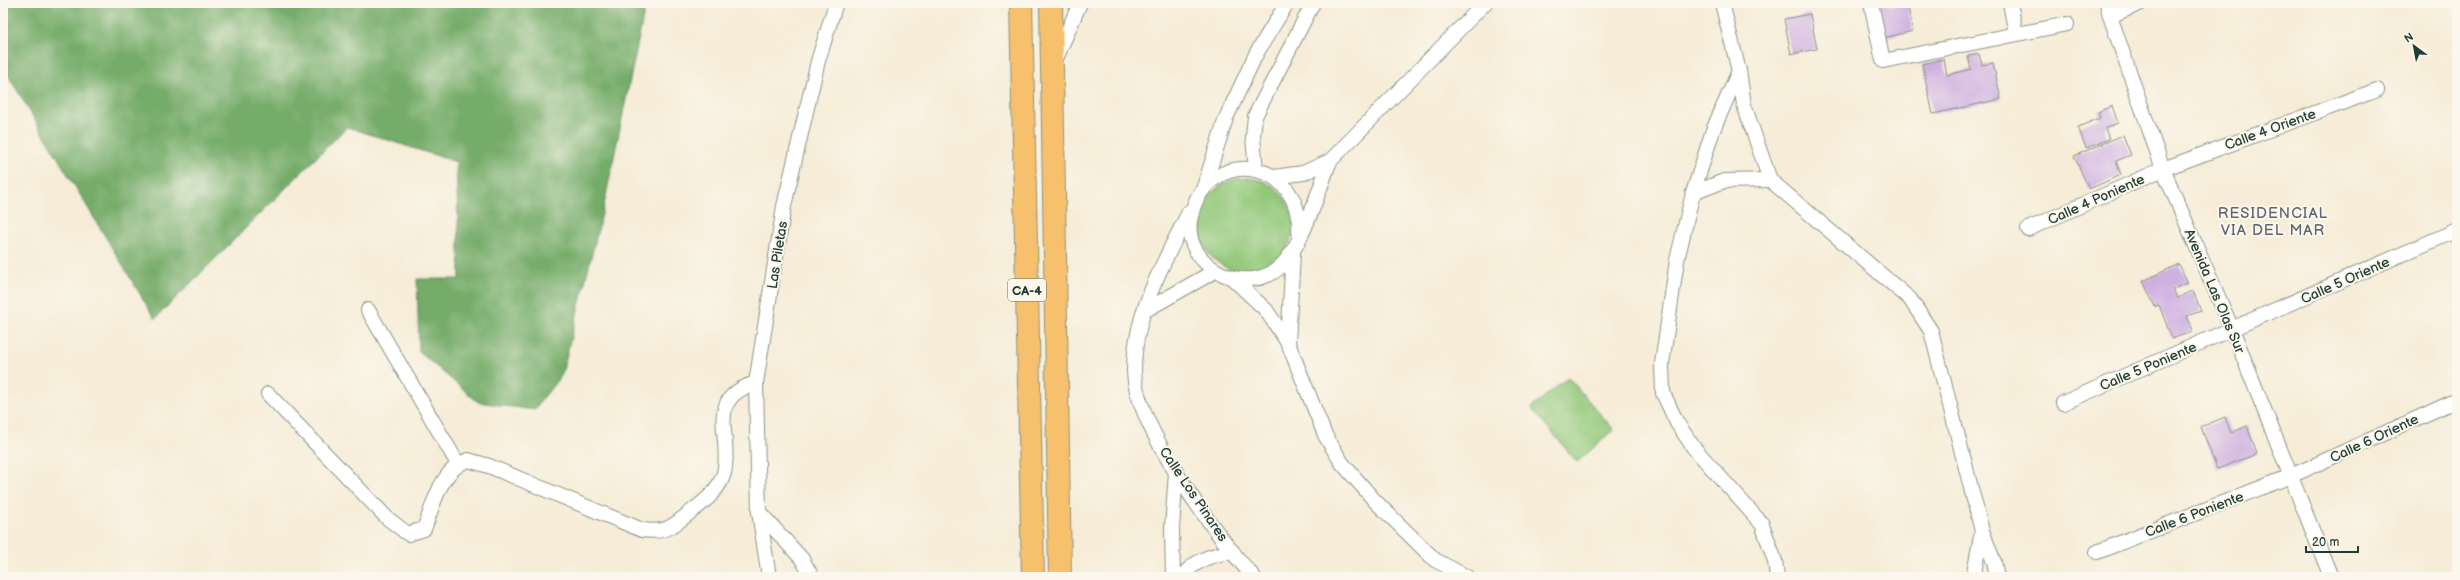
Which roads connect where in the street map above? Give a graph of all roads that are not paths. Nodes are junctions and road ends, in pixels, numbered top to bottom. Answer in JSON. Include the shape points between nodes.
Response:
{"nodes":[{"id":1,"x":836,"y":3,"type":"edge"},
{"id":2,"x":1021,"y":3,"type":"edge"},
{"id":3,"x":1051,"y":3,"type":"edge"},
{"id":4,"x":1080,"y":3,"type":"edge"},
{"id":5,"x":1287,"y":3,"type":"edge"},
{"id":6,"x":1313,"y":3,"type":"edge"},
{"id":7,"x":1485,"y":3,"type":"edge"},
{"id":8,"x":1722,"y":3,"type":"edge"},
{"id":9,"x":1872,"y":3,"type":"edge"},
{"id":10,"x":2010,"y":3,"type":"edge"},
{"id":11,"x":2141,"y":3,"type":"edge"},
{"id":12,"x":2109,"y":10,"type":"edge"},
{"id":13,"x":2067,"y":24,"type":"dead end"},
{"id":14,"x":2016,"y":34,"type":"junction"},
{"id":15,"x":1051,"y":71,"type":"junction"},
{"id":16,"x":1739,"y":71,"type":"junction"},
{"id":17,"x":2376,"y":90,"type":"dead end"},
{"id":18,"x":1330,"y":161,"type":"junction"},
{"id":19,"x":2163,"y":169,"type":"junction"},
{"id":20,"x":1256,"y":170,"type":"junction"},
{"id":21,"x":1274,"y":177,"type":"junction"},
{"id":22,"x":1770,"y":180,"type":"junction"},
{"id":23,"x":1204,"y":187,"type":"junction"},
{"id":24,"x":1693,"y":193,"type":"junction"},
{"id":25,"x":1194,"y":204,"type":"junction"},
{"id":26,"x":2028,"y":229,"type":"dead end"},
{"id":27,"x":2457,"y":230,"type":"edge"},
{"id":28,"x":1299,"y":237,"type":"junction"},
{"id":29,"x":1293,"y":253,"type":"junction"},
{"id":30,"x":1215,"y":271,"type":"junction"},
{"id":31,"x":1233,"y":279,"type":"junction"},
{"id":32,"x":368,"y":310,"type":"dead end"},
{"id":33,"x":1144,"y":311,"type":"junction"},
{"id":34,"x":2232,"y":329,"type":"junction"},
{"id":35,"x":1288,"y":343,"type":"junction"},
{"id":36,"x":756,"y":384,"type":"junction"},
{"id":37,"x":268,"y":394,"type":"dead end"},
{"id":38,"x":2457,"y":400,"type":"edge"},
{"id":39,"x":2063,"y":403,"type":"dead end"},
{"id":40,"x":458,"y":464,"type":"junction"},
{"id":41,"x":1176,"y":472,"type":"junction"},
{"id":42,"x":2291,"y":476,"type":"junction"},
{"id":43,"x":759,"y":512,"type":"junction"},
{"id":44,"x":1982,"y":531,"type":"junction"},
{"id":45,"x":1233,"y":552,"type":"junction"},
{"id":46,"x":2097,"y":552,"type":"dead end"},
{"id":47,"x":769,"y":577,"type":"edge"},
{"id":48,"x":812,"y":577,"type":"edge"},
{"id":49,"x":1033,"y":577,"type":"edge"},
{"id":50,"x":1060,"y":577,"type":"edge"},
{"id":51,"x":1173,"y":577,"type":"edge"},
{"id":52,"x":1182,"y":577,"type":"edge"},
{"id":53,"x":1254,"y":577,"type":"edge"},
{"id":54,"x":1467,"y":577,"type":"edge"},
{"id":55,"x":1777,"y":577,"type":"edge"},
{"id":56,"x":1973,"y":577,"type":"edge"},
{"id":57,"x":1997,"y":577,"type":"edge"},
{"id":58,"x":2331,"y":577,"type":"edge"}],
"edges":[{"from":1,"to":36,"type":"street","name":"Las Piletas","via":[[818,61],[784,206]]},
{"from":2,"to":49,"type":"highway","number":"CA-4"},
{"from":3,"to":15,"type":"highway","number":"CA-4"},
{"from":4,"to":15,"type":"street"},
{"from":5,"to":23,"type":"street","via":[[1256,54],[1226,118]]},
{"from":6,"to":20,"type":"street","via":[[1255,116],[1253,137]]},
{"from":7,"to":18,"type":"street"},
{"from":8,"to":16,"type":"street"},
{"from":9,"to":14,"type":"street","via":[[1883,60]]},
{"from":10,"to":14,"type":"street"},
{"from":11,"to":12,"type":"street"},
{"from":12,"to":19,"type":"street","name":"Avenida Las Olas Sur"},
{"from":13,"to":14,"type":"street"},
{"from":15,"to":50,"type":"highway","number":"CA-4"},
{"from":16,"to":22,"type":"street","via":[[1744,105]]},
{"from":16,"to":24,"type":"street","via":[[1713,130]]},
{"from":17,"to":19,"type":"street","name":"Calle 4 Oriente"},
{"from":18,"to":21,"type":"street","via":[[1303,173]]},
{"from":18,"to":28,"type":"street"},
{"from":19,"to":26,"type":"street","name":"Calle 4 Poniente"},
{"from":19,"to":34,"type":"street","name":"Avenida Las Olas Sur"},
{"from":20,"to":21,"type":"street"},
{"from":20,"to":23,"type":"street","via":[[1237,169],[1219,175]]},
{"from":21,"to":28,"type":"street","via":[[1287,188],[1296,203],[1300,220]]},
{"from":22,"to":24,"type":"street","via":[[1724,181]]},
{"from":22,"to":44,"type":"street","via":[[1910,299],[1931,331]]},
{"from":23,"to":25,"type":"street"},
{"from":24,"to":55,"type":"street","via":[[1676,260],[1662,364],[1663,393],[1677,423],[1694,448],[1762,524],[1775,561]]},
{"from":25,"to":30,"type":"street","via":[[1189,222],[1192,242],[1201,258]]},
{"from":25,"to":33,"type":"street","name":"Calle Los Pinares","via":[[1159,270]]},
{"from":27,"to":34,"type":"street","name":"Calle 5 Oriente"},
{"from":28,"to":29,"type":"street"},
{"from":29,"to":31,"type":"street","via":[[1281,266],[1267,275],[1250,280]]},
{"from":29,"to":35,"type":"street"},
{"from":30,"to":31,"type":"street"},
{"from":30,"to":33,"type":"street"},
{"from":31,"to":35,"type":"street","via":[[1266,310]]},
{"from":32,"to":40,"type":"street"},
{"from":33,"to":41,"type":"street","name":"Calle Los Pinares","via":[[1135,351],[1134,372],[1139,398],[1166,458]]},
{"from":34,"to":39,"type":"street","name":"Calle 5 Poniente"},
{"from":34,"to":42,"type":"street","name":"Avenida Las Olas Sur"},
{"from":35,"to":54,"type":"street","via":[[1325,435],[1342,463],[1375,501],[1435,560]]},
{"from":36,"to":40,"type":"street","via":[[743,387],[732,394],[725,406],[722,426],[724,473],[710,497],[677,523],[659,532],[642,530],[489,466],[468,460]]},
{"from":36,"to":43,"type":"street","name":"Las Piletas"},
{"from":37,"to":40,"type":"street","via":[[387,518],[408,534],[424,529],[443,480]]},
{"from":38,"to":42,"type":"street","name":"Calle 6 Oriente"},
{"from":41,"to":45,"type":"street","name":"Calle Los Pinares"},
{"from":41,"to":51,"type":"street","via":[[1172,528]]},
{"from":42,"to":46,"type":"street","name":"Calle 6 Poniente"},
{"from":42,"to":58,"type":"street","name":"Avenida Las Olas Sur"},
{"from":43,"to":47,"type":"street","name":"Las Piletas"},
{"from":43,"to":48,"type":"street","via":[[802,559]]},
{"from":44,"to":56,"type":"street"},
{"from":44,"to":57,"type":"street"},
{"from":45,"to":52,"type":"street","via":[[1214,554],[1197,563]]},
{"from":45,"to":53,"type":"street","name":"Calle Los Pinares"}]}
